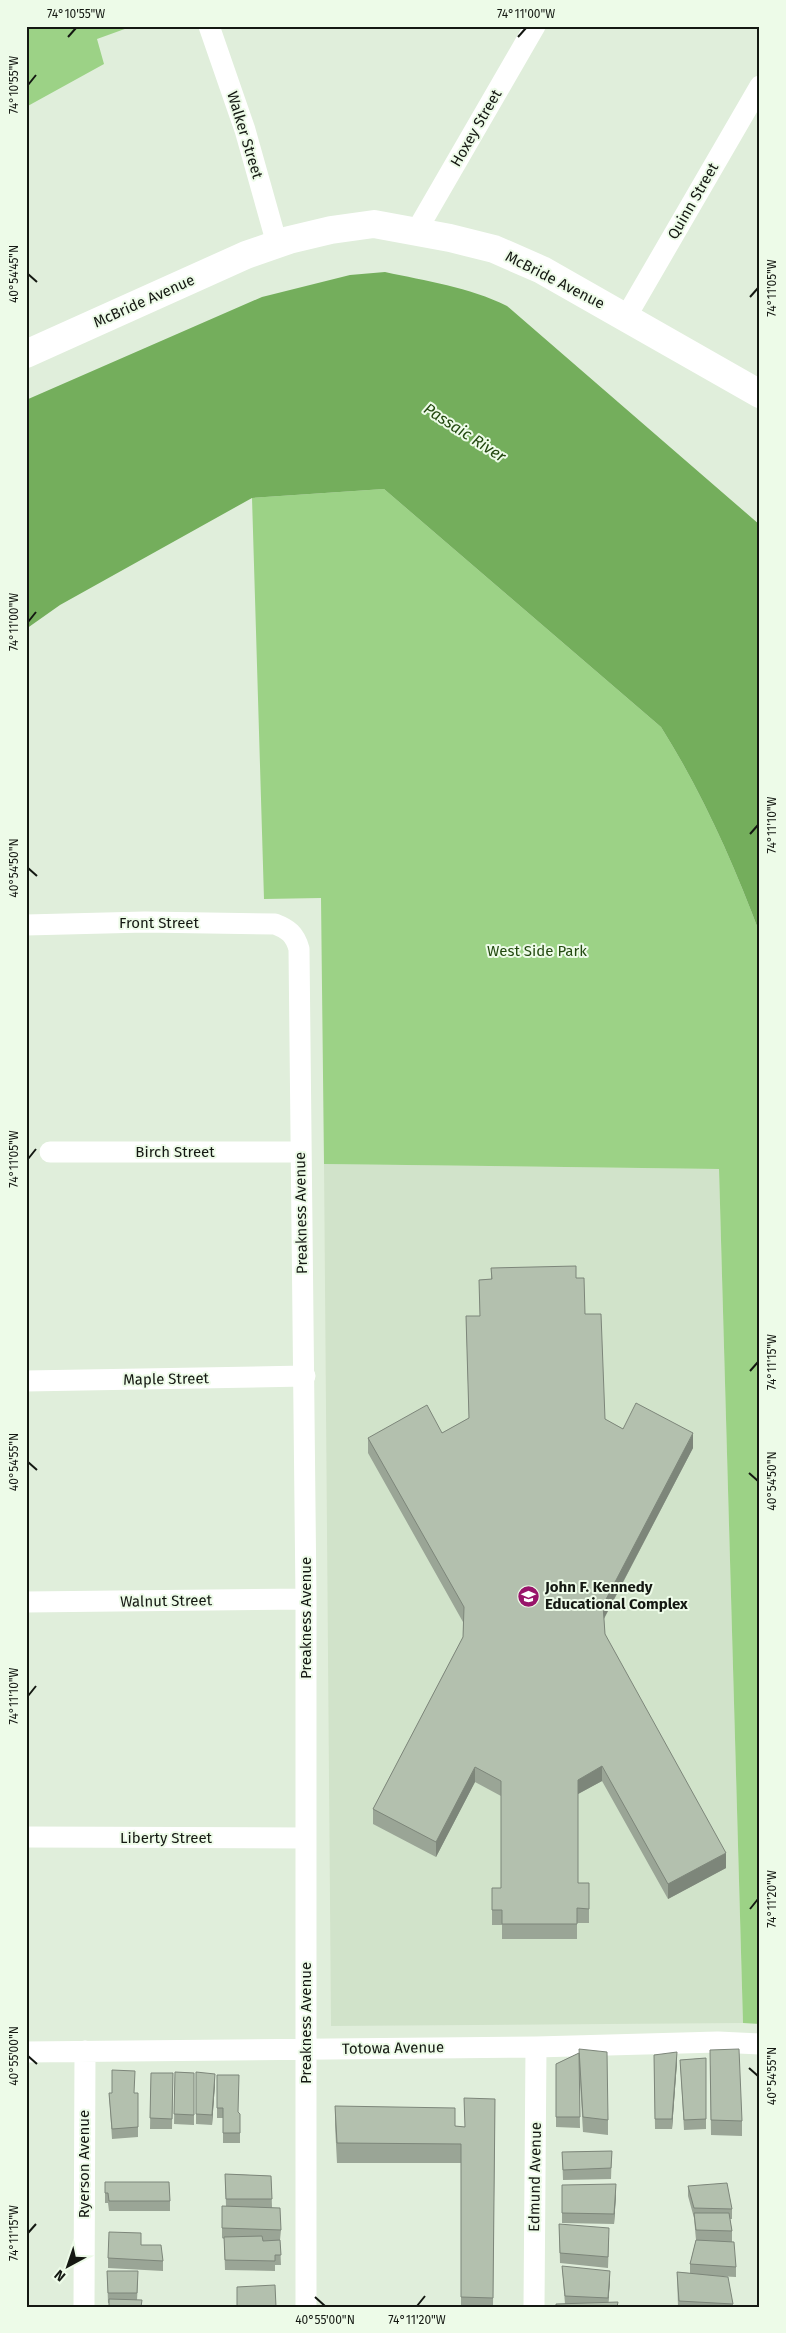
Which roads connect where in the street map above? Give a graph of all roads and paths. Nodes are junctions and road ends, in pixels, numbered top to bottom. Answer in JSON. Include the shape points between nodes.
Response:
{"nodes":[{"id":1,"x":209,"y":26,"type":"edge"},
{"id":2,"x":535,"y":26,"type":"edge"},
{"id":3,"x":760,"y":86,"type":"edge"},
{"id":4,"x":417,"y":230,"type":"junction"},
{"id":5,"x":277,"y":244,"type":"junction"},
{"id":6,"x":626,"y":317,"type":"junction"},
{"id":7,"x":26,"y":354,"type":"edge"},
{"id":8,"x":760,"y":394,"type":"edge"},
{"id":9,"x":26,"y":925,"type":"edge"},
{"id":10,"x":290,"y":931,"type":"joint"},
{"id":11,"x":50,"y":1152,"type":"dead end"},
{"id":12,"x":300,"y":1152,"type":"junction"},
{"id":13,"x":305,"y":1376,"type":"junction"},
{"id":14,"x":26,"y":1381,"type":"edge"},
{"id":15,"x":306,"y":1599,"type":"junction"},
{"id":16,"x":26,"y":1602,"type":"edge"},
{"id":17,"x":26,"y":1837,"type":"edge"},
{"id":18,"x":306,"y":1838,"type":"junction"},
{"id":19,"x":760,"y":2044,"type":"edge"},
{"id":20,"x":536,"y":2047,"type":"junction"},
{"id":21,"x":306,"y":2049,"type":"junction"},
{"id":22,"x":85,"y":2051,"type":"junction"},
{"id":23,"x":26,"y":2052,"type":"edge"},
{"id":24,"x":84,"y":2307,"type":"edge"},
{"id":25,"x":306,"y":2307,"type":"edge"},
{"id":26,"x":534,"y":2307,"type":"edge"}],
"edges":[{"from":1,"to":5,"type":"street","name":"Walker Street","via":[[245,130]]},
{"from":2,"to":4,"type":"street","name":"Hoxey Street"},
{"from":3,"to":6,"type":"street","name":"Quinn Street"},
{"from":4,"to":5,"type":"main road","name":"McBride Avenue","via":[[374,224],[332,230]]},
{"from":4,"to":6,"type":"main road","name":"McBride Avenue","via":[[502,253],[542,270]]},
{"from":5,"to":7,"type":"main road","name":"McBride Avenue"},
{"from":6,"to":8,"type":"main road","name":"McBride Avenue"},
{"from":9,"to":10,"type":"street","name":"Front Street","via":[[144,922],[275,924]]},
{"from":10,"to":12,"type":"street","name":"Preakness Avenue","via":[[299,949]]},
{"from":11,"to":12,"type":"street","name":"Birch Street"},
{"from":12,"to":13,"type":"street","name":"Preakness Avenue"},
{"from":13,"to":14,"type":"street","name":"Maple Street"},
{"from":13,"to":15,"type":"street","name":"Preakness Avenue"},
{"from":15,"to":16,"type":"street","name":"Walnut Street"},
{"from":15,"to":18,"type":"street","name":"Preakness Avenue"},
{"from":17,"to":18,"type":"street","name":"Liberty Street"},
{"from":18,"to":21,"type":"street","name":"Preakness Avenue"},
{"from":19,"to":20,"type":"street","name":"Totowa Avenue","via":[[718,2042]]},
{"from":20,"to":21,"type":"street","name":"Totowa Avenue"},
{"from":20,"to":26,"type":"street","name":"Edmund Avenue"},
{"from":21,"to":22,"type":"street","name":"Totowa Avenue"},
{"from":21,"to":25,"type":"street","name":"Preakness Avenue"},
{"from":22,"to":23,"type":"street","name":"Totowa Avenue"},
{"from":22,"to":24,"type":"street","name":"Ryerson Avenue"}]}
